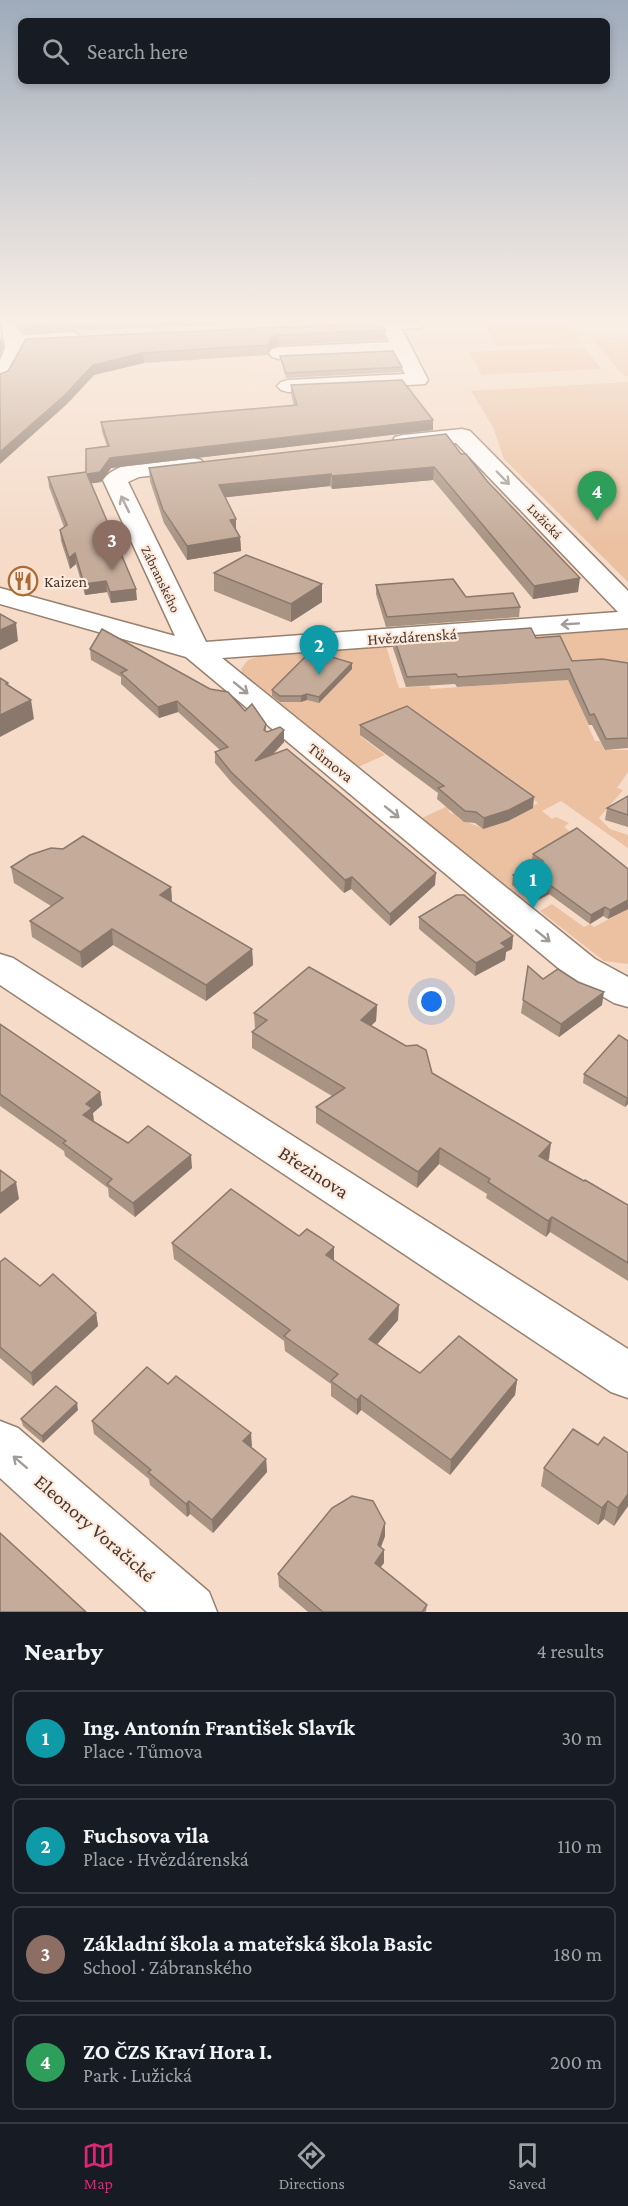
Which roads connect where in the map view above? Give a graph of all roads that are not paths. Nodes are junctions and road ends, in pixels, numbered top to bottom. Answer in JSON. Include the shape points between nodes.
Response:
{"nodes":[{"id":1,"x":379,"y":445,"type":"edge"},
{"id":2,"x":213,"y":463,"type":"edge"},
{"id":3,"x":0,"y":596,"type":"edge"},
{"id":4,"x":628,"y":607,"type":"edge"},
{"id":5,"x":628,"y":620,"type":"edge"},
{"id":6,"x":196,"y":651,"type":"junction"},
{"id":7,"x":0,"y":967,"type":"edge"},
{"id":8,"x":628,"y":994,"type":"edge"},
{"id":9,"x":628,"y":1377,"type":"edge"},
{"id":10,"x":0,"y":1445,"type":"edge"},
{"id":11,"x":189,"y":1612,"type":"edge"}],
"edges":[{"from":1,"to":4,"type":"street","name":"Lužická","one_way":true,"via":[[462,436]]},
{"from":6,"to":2,"type":"street","name":"Zábranského","one_way":true,"via":[[115,480],[119,475]]},
{"from":3,"to":6,"type":"street","name":"Tůmova"},
{"from":5,"to":6,"type":"street","name":"Hvězdárenská","one_way":true},
{"from":6,"to":8,"type":"street","name":"Tůmova","one_way":true,"via":[[582,968]]},
{"from":7,"to":9,"type":"street","name":"Březinova"},
{"from":11,"to":10,"type":"street","name":"Eleonory Voračické","one_way":true}]}
